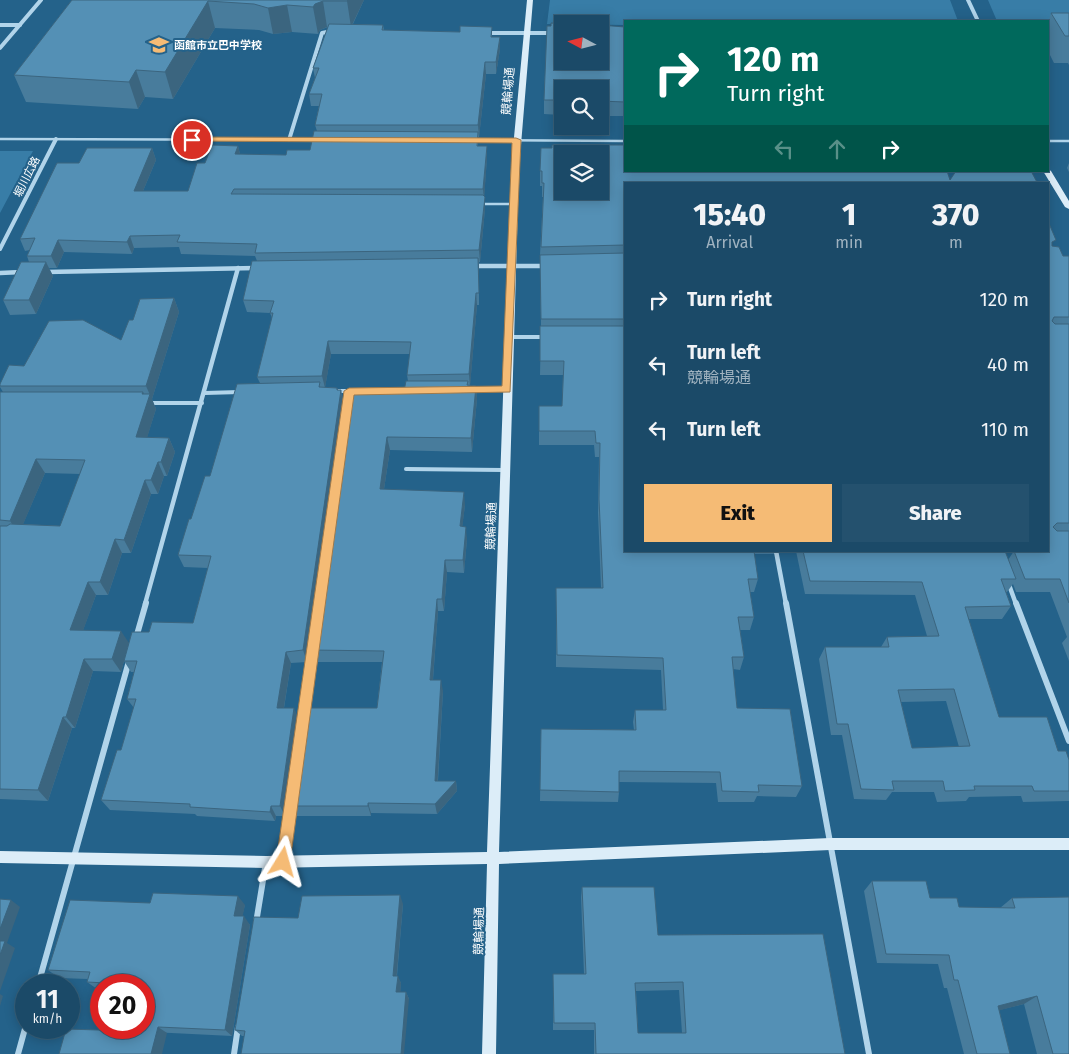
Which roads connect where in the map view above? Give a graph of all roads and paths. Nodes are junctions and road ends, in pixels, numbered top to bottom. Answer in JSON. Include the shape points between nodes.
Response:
{"nodes":[{"id":1,"x":41,"y":0,"type":"edge"},
{"id":2,"x":530,"y":0,"type":"edge"},
{"id":3,"x":968,"y":0,"type":"edge"},
{"id":4,"x":978,"y":20,"type":"edge"},
{"id":5,"x":0,"y":25,"type":"edge"},
{"id":6,"x":20,"y":25,"type":"junction"},
{"id":7,"x":337,"y":31,"type":"edge"},
{"id":8,"x":478,"y":33,"type":"edge"},
{"id":9,"x":526,"y":33,"type":"junction"},
{"id":10,"x":554,"y":33,"type":"edge"},
{"id":11,"x":0,"y":48,"type":"edge"},
{"id":12,"x":0,"y":139,"type":"edge"},
{"id":13,"x":56,"y":139,"type":"junction"},
{"id":14,"x":289,"y":140,"type":"junction"},
{"id":15,"x":318,"y":140,"type":"edge"},
{"id":16,"x":465,"y":140,"type":"edge"},
{"id":17,"x":516,"y":140,"type":"junction"},
{"id":18,"x":624,"y":141,"type":"edge"},
{"id":19,"x":1049,"y":141,"type":"edge"},
{"id":20,"x":1069,"y":141,"type":"edge"},
{"id":21,"x":1048,"y":172,"type":"edge"},
{"id":22,"x":473,"y":204,"type":"edge"},
{"id":23,"x":515,"y":204,"type":"junction"},
{"id":24,"x":1069,"y":207,"type":"edge"},
{"id":25,"x":0,"y":249,"type":"edge"},
{"id":26,"x":468,"y":266,"type":"edge"},
{"id":27,"x":513,"y":266,"type":"junction"},
{"id":28,"x":551,"y":266,"type":"edge"},
{"id":29,"x":238,"y":268,"type":"junction"},
{"id":30,"x":258,"y":268,"type":"edge"},
{"id":31,"x":30,"y":272,"type":"edge"},
{"id":32,"x":40,"y":272,"type":"edge"},
{"id":33,"x":0,"y":273,"type":"edge"},
{"id":34,"x":510,"y":337,"type":"junction"},
{"id":35,"x":550,"y":337,"type":"edge"},
{"id":36,"x":464,"y":390,"type":"edge"},
{"id":37,"x":507,"y":390,"type":"junction"},
{"id":38,"x":349,"y":391,"type":"junction"},
{"id":39,"x":359,"y":391,"type":"edge"},
{"id":40,"x":378,"y":391,"type":"edge"},
{"id":41,"x":416,"y":391,"type":"edge"},
{"id":42,"x":243,"y":392,"type":"edge"},
{"id":43,"x":330,"y":392,"type":"edge"},
{"id":44,"x":205,"y":393,"type":"junction"},
{"id":45,"x":348,"y":401,"type":"edge"},
{"id":46,"x":144,"y":403,"type":"edge"},
{"id":47,"x":202,"y":403,"type":"junction"},
{"id":48,"x":406,"y":469,"type":"dead end"},
{"id":49,"x":505,"y":470,"type":"junction"},
{"id":50,"x":776,"y":552,"type":"edge"},
{"id":51,"x":1006,"y":579,"type":"edge"},
{"id":52,"x":135,"y":640,"type":"edge"},
{"id":53,"x":313,"y":646,"type":"edge"},
{"id":54,"x":132,"y":650,"type":"edge"},
{"id":55,"x":304,"y":715,"type":"edge"},
{"id":56,"x":1069,"y":741,"type":"edge"},
{"id":57,"x":291,"y":803,"type":"edge"},
{"id":58,"x":830,"y":844,"type":"junction"},
{"id":59,"x":1069,"y":844,"type":"edge"},
{"id":60,"x":0,"y":857,"type":"edge"},
{"id":61,"x":493,"y":858,"type":"junction"},
{"id":62,"x":74,"y":859,"type":"junction"},
{"id":63,"x":266,"y":862,"type":"junction"},
{"id":64,"x":283,"y":862,"type":"junction"},
{"id":65,"x":255,"y":929,"type":"edge"},
{"id":66,"x":41,"y":974,"type":"edge"},
{"id":67,"x":240,"y":1016,"type":"edge"},
{"id":68,"x":22,"y":1039,"type":"edge"},
{"id":69,"x":18,"y":1054,"type":"edge"},
{"id":70,"x":234,"y":1054,"type":"edge"},
{"id":71,"x":489,"y":1054,"type":"edge"},
{"id":72,"x":869,"y":1054,"type":"edge"}],
"edges":[{"from":1,"to":6,"type":"street"},
{"from":2,"to":9,"type":"street","name":"競輪場通"},
{"from":3,"to":4,"type":"street"},
{"from":5,"to":6,"type":"street"},
{"from":6,"to":11,"type":"street"},
{"from":7,"to":14,"type":"street","via":[[322,33]]},
{"from":8,"to":9,"type":"street"},
{"from":9,"to":10,"type":"street"},
{"from":9,"to":17,"type":"street","name":"競輪場通"},
{"from":12,"to":13,"type":"lane"},
{"from":13,"to":14,"type":"lane"},
{"from":13,"to":25,"type":"street","name":"堀川広路"},
{"from":14,"to":15,"type":"lane"},
{"from":16,"to":17,"type":"lane"},
{"from":17,"to":18,"type":"lane"},
{"from":17,"to":23,"type":"street","name":"競輪場通"},
{"from":19,"to":20,"type":"lane"},
{"from":21,"to":24,"type":"street"},
{"from":22,"to":23,"type":"lane"},
{"from":23,"to":27,"type":"street","name":"競輪場通"},
{"from":26,"to":27,"type":"street"},
{"from":27,"to":28,"type":"street"},
{"from":27,"to":34,"type":"street","name":"競輪場通"},
{"from":29,"to":30,"type":"street"},
{"from":29,"to":32,"type":"street"},
{"from":29,"to":44,"type":"street"},
{"from":31,"to":33,"type":"street"},
{"from":34,"to":35,"type":"lane"},
{"from":34,"to":37,"type":"street","name":"競輪場通"},
{"from":36,"to":37,"type":"lane"},
{"from":37,"to":49,"type":"street","name":"競輪場通"},
{"from":38,"to":39,"type":"lane"},
{"from":38,"to":43,"type":"lane"},
{"from":38,"to":45,"type":"lane"},
{"from":40,"to":41,"type":"lane"},
{"from":42,"to":44,"type":"lane"},
{"from":44,"to":47,"type":"street"},
{"from":46,"to":47,"type":"lane"},
{"from":47,"to":52,"type":"street"},
{"from":48,"to":49,"type":"lane"},
{"from":49,"to":61,"type":"street","name":"競輪場通"},
{"from":50,"to":58,"type":"street"},
{"from":51,"to":56,"type":"street"},
{"from":53,"to":55,"type":"lane"},
{"from":54,"to":62,"type":"street"},
{"from":57,"to":64,"type":"lane"},
{"from":58,"to":59,"type":"street"},
{"from":58,"to":61,"type":"street"},
{"from":58,"to":72,"type":"street"},
{"from":60,"to":62,"type":"street"},
{"from":61,"to":64,"type":"street"},
{"from":61,"to":71,"type":"street","name":"競輪場通"},
{"from":62,"to":63,"type":"street"},
{"from":62,"to":66,"type":"street"},
{"from":63,"to":64,"type":"street"},
{"from":63,"to":65,"type":"street"},
{"from":67,"to":70,"type":"street"},
{"from":68,"to":69,"type":"street"}]}
